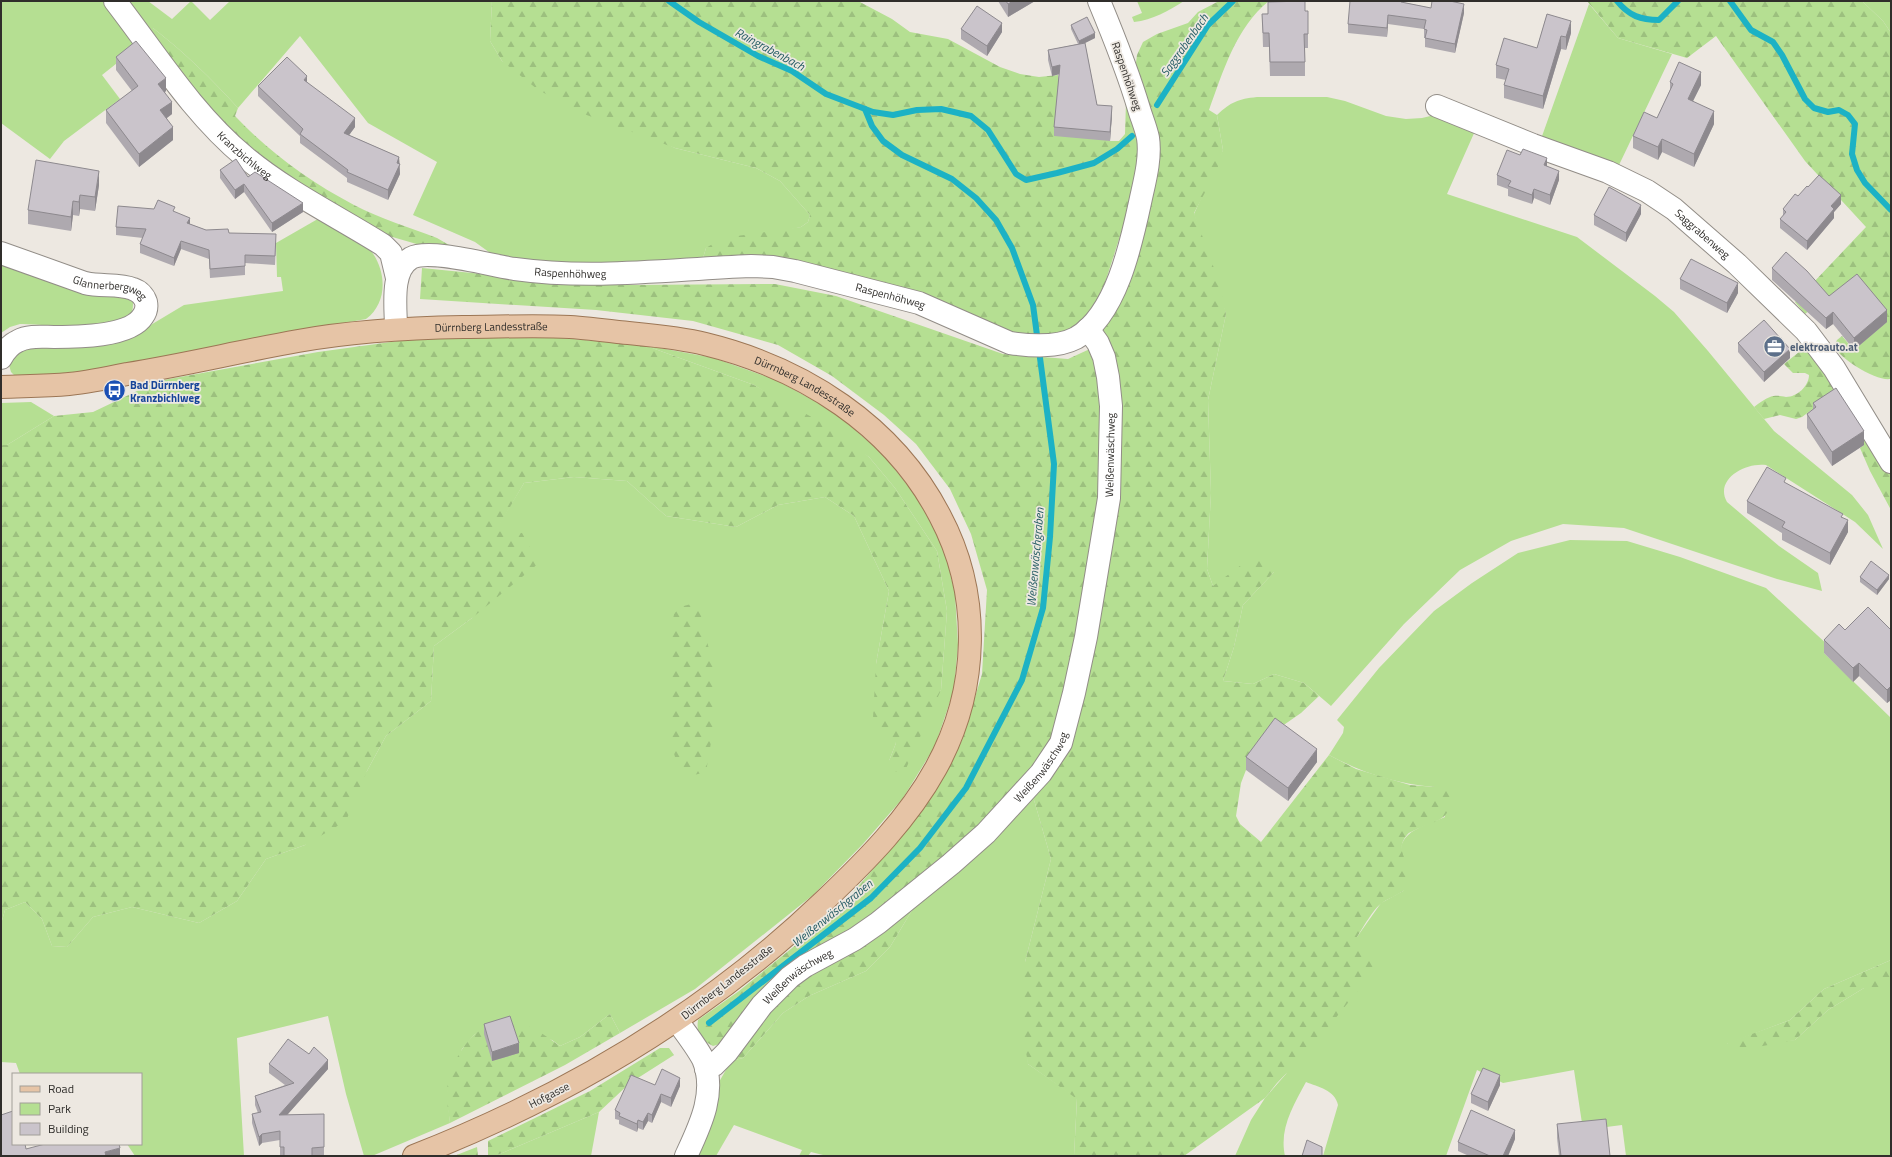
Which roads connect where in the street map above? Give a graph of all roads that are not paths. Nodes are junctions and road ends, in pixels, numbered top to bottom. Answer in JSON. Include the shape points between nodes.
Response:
{"nodes":[{"id":1,"x":116,"y":1,"type":"edge"},
{"id":2,"x":1099,"y":1,"type":"edge"},
{"id":3,"x":1437,"y":106,"type":"dead end"},
{"id":4,"x":375,"y":240,"type":"junction"},
{"id":5,"x":1,"y":253,"type":"edge"},
{"id":6,"x":426,"y":254,"type":"junction"},
{"id":7,"x":397,"y":278,"type":"junction"},
{"id":8,"x":396,"y":328,"type":"junction"},
{"id":9,"x":1088,"y":328,"type":"junction"},
{"id":10,"x":1,"y":358,"type":"edge"},
{"id":11,"x":1,"y":387,"type":"edge"},
{"id":12,"x":1891,"y":462,"type":"edge"},
{"id":13,"x":677,"y":1021,"type":"junction"},
{"id":14,"x":706,"y":1069,"type":"junction"},
{"id":15,"x":414,"y":1156,"type":"edge"},
{"id":16,"x":686,"y":1156,"type":"edge"}],
"edges":[{"from":1,"to":4,"type":"street","name":"Kranzbichlweg","via":[[190,99],[227,141],[280,182]]},
{"from":2,"to":9,"type":"street","name":"Raspenhöhweg","via":[[1135,96],[1148,138],[1149,150],[1124,268],[1108,302]]},
{"from":3,"to":12,"type":"street","name":"Saggrabenweg","via":[[1608,172],[1647,191],[1674,209],[1737,264],[1806,332],[1834,368]]},
{"from":4,"to":6,"type":"street"},
{"from":4,"to":7,"type":"street","name":"Kranzbichlweg","via":[[391,253]]},
{"from":5,"to":10,"type":"street","name":"Glannerbergweg","via":[[86,283],[98,286],[126,286],[136,290],[146,303],[146,312],[142,318],[124,329],[79,337],[31,337],[18,340]]},
{"from":6,"to":7,"type":"street","name":"Raspenhöhweg","via":[[405,262]]},
{"from":6,"to":9,"type":"street","name":"Raspenhöhweg","via":[[516,269],[595,275],[773,267],[832,279],[919,304],[997,338],[1026,345],[1048,345],[1076,338]]},
{"from":7,"to":8,"type":"street","name":"Raspenhöhweg"},
{"from":8,"to":11,"type":"main road","name":"Dürrnberg Landesstraße","via":[[302,340],[204,361],[73,384]]},
{"from":8,"to":13,"type":"main road","name":"Dürrnberg Landesstraße","via":[[572,327],[704,343],[753,359],[798,378],[840,402],[870,427],[903,460],[925,490],[950,535],[962,571],[970,612],[971,653],[964,697],[951,739],[934,772],[906,814],[863,864],[792,932]]},
{"from":9,"to":14,"type":"street","name":"Weißenwäschweg","via":[[1104,357],[1108,377],[1111,406],[1108,498],[1086,637],[1073,700],[1060,743],[1041,773],[986,833],[940,874],[878,923],[790,977],[757,1011],[727,1052]]},
{"from":13,"to":14,"type":"street","via":[[696,1048]]},
{"from":13,"to":15,"type":"main road","name":"Hofgasse","via":[[593,1072],[527,1106],[458,1139]]},
{"from":14,"to":16,"type":"street","via":[[709,1083],[703,1116]]}]}
